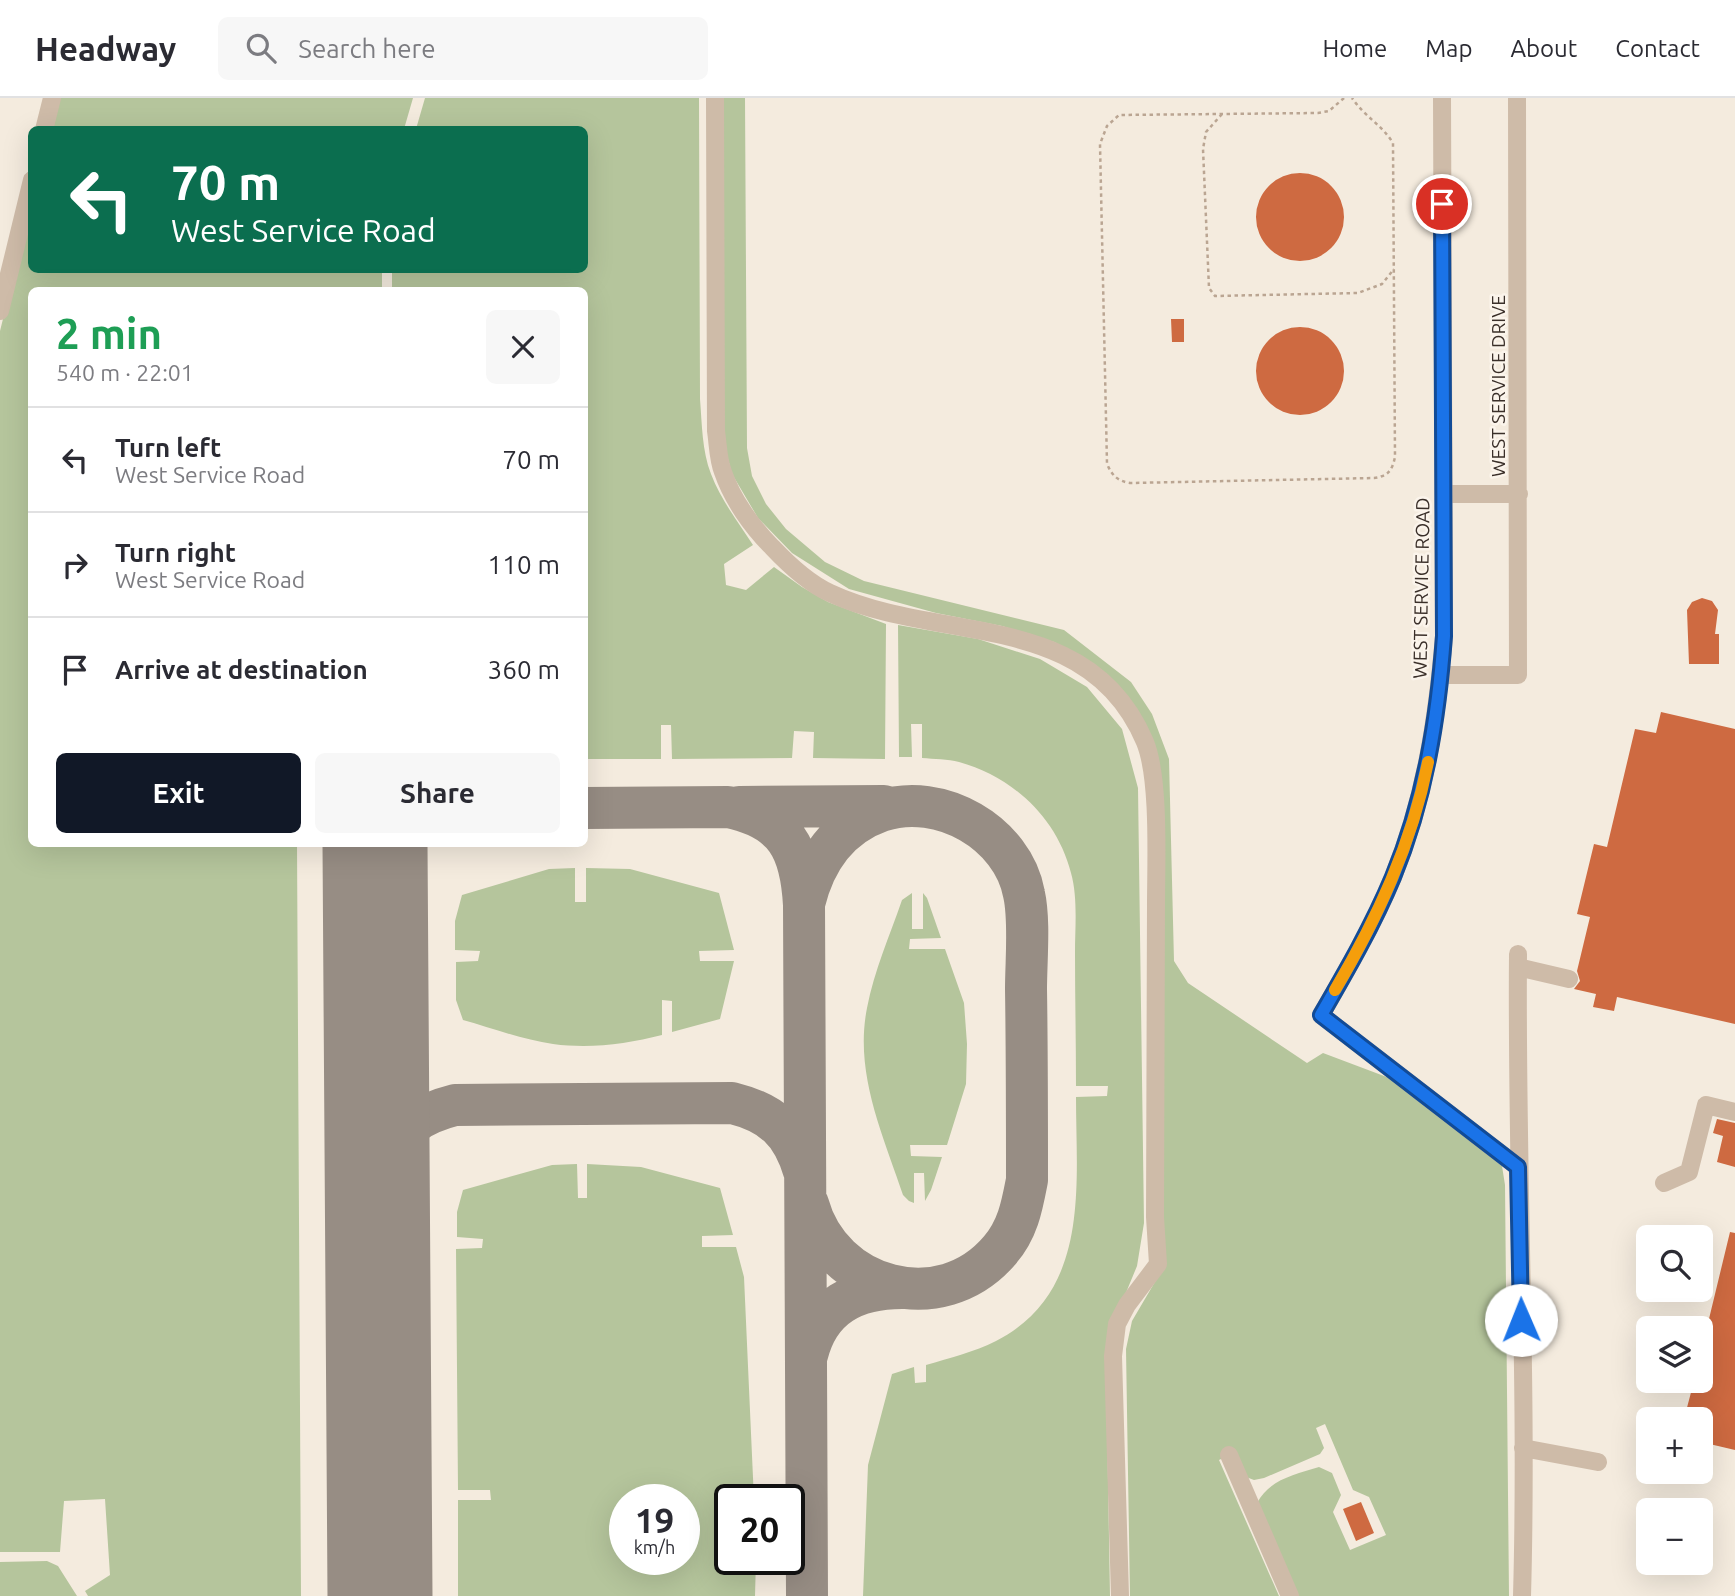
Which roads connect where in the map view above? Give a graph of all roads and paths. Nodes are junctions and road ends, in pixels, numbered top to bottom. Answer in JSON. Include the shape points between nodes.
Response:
{"nodes":[{"id":1,"x":52,"y":98,"type":"edge"},
{"id":2,"x":715,"y":98,"type":"edge"},
{"id":3,"x":1344,"y":98,"type":"edge"},
{"id":4,"x":1352,"y":98,"type":"edge"},
{"id":5,"x":1442,"y":98,"type":"edge"},
{"id":6,"x":1517,"y":98,"type":"edge"},
{"id":7,"x":1222,"y":114,"type":"junction"},
{"id":8,"x":45,"y":126,"type":"edge"},
{"id":9,"x":28,"y":196,"type":"edge"},
{"id":10,"x":1394,"y":269,"type":"junction"},
{"id":11,"x":0,"y":311,"type":"edge"},
{"id":12,"x":1444,"y":494,"type":"junction"},
{"id":13,"x":1519,"y":494,"type":"junction"},
{"id":14,"x":1441,"y":675,"type":"junction"},
{"id":15,"x":1569,"y":979,"type":"dead end"},
{"id":16,"x":1735,"y":1112,"type":"edge"},
{"id":17,"x":1518,"y":1167,"type":"junction"},
{"id":18,"x":1664,"y":1183,"type":"dead end"},
{"id":19,"x":1523,"y":1448,"type":"junction"},
{"id":20,"x":1229,"y":1455,"type":"dead end"},
{"id":21,"x":1598,"y":1462,"type":"dead end"},
{"id":22,"x":1120,"y":1596,"type":"edge"},
{"id":23,"x":1290,"y":1596,"type":"edge"},
{"id":24,"x":1522,"y":1596,"type":"edge"}],
"edges":[{"from":1,"to":8,"type":"street"},
{"from":2,"to":22,"type":"street","via":[[716,431],[723,472],[759,534],[789,564],[829,593],[894,614],[1051,648],[1084,665],[1129,711],[1146,744],[1153,780],[1156,861],[1158,1264],[1116,1324]]},
{"from":3,"to":7,"type":"path","via":[[1329,111],[1318,113]]},
{"from":4,"to":10,"type":"path","via":[[1393,143]]},
{"from":5,"to":12,"type":"street","name":"WEST SERVICE ROAD"},
{"from":6,"to":13,"type":"street","name":"WEST SERVICE DRIVE"},
{"from":7,"to":10,"type":"path","via":[[1206,132],[1203,149],[1209,288],[1215,296],[1358,293],[1382,285]]},
{"from":7,"to":10,"type":"path","via":[[1119,116],[1107,126],[1100,144],[1107,464],[1120,482],[1385,476],[1395,457]]},
{"from":9,"to":11,"type":"street"},
{"from":12,"to":13,"type":"street"},
{"from":12,"to":14,"type":"street","name":"WEST SERVICE ROAD"},
{"from":13,"to":14,"type":"street","name":"WEST SERVICE DRIVE","via":[[1518,675]]},
{"from":14,"to":17,"type":"street","name":"WEST SERVICE ROAD","via":[[1426,773],[1406,842],[1375,917],[1321,1015]]},
{"from":15,"to":17,"type":"street","via":[[1518,961]]},
{"from":16,"to":18,"type":"street","via":[[1706,1105],[1689,1172]]},
{"from":17,"to":19,"type":"street"},
{"from":19,"to":21,"type":"street"},
{"from":19,"to":24,"type":"street"},
{"from":20,"to":23,"type":"street"}]}
